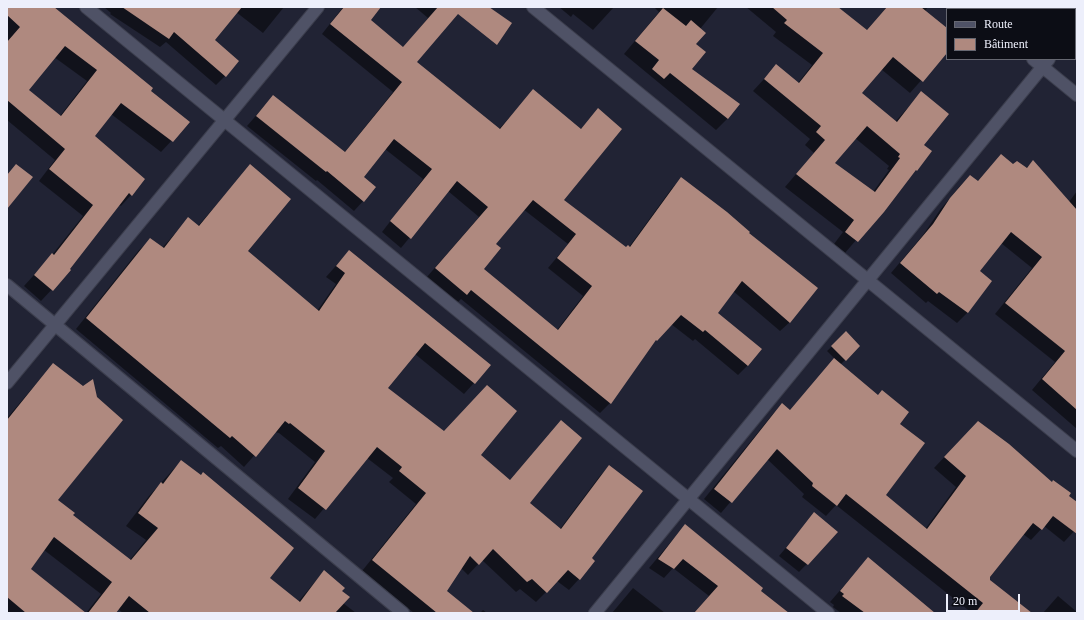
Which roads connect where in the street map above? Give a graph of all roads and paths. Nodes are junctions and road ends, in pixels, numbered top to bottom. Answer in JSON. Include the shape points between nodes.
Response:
{"nodes":[{"id":1,"x":86,"y":7,"type":"edge"},
{"id":2,"x":318,"y":7,"type":"edge"},
{"id":3,"x":533,"y":7,"type":"edge"},
{"id":4,"x":1042,"y":62,"type":"edge"},
{"id":5,"x":1077,"y":95,"type":"edge"},
{"id":6,"x":224,"y":122,"type":"junction"},
{"id":7,"x":868,"y":280,"type":"junction"},
{"id":8,"x":7,"y":285,"type":"edge"},
{"id":9,"x":56,"y":324,"type":"junction"},
{"id":10,"x":7,"y":383,"type":"edge"},
{"id":11,"x":1077,"y":451,"type":"edge"},
{"id":12,"x":689,"y":499,"type":"junction"},
{"id":13,"x":403,"y":613,"type":"edge"},
{"id":14,"x":595,"y":613,"type":"edge"},
{"id":15,"x":828,"y":613,"type":"edge"}],
"edges":[{"from":1,"to":6,"type":"street"},
{"from":2,"to":6,"type":"street"},
{"from":3,"to":7,"type":"street"},
{"from":4,"to":5,"type":"street"},
{"from":4,"to":7,"type":"street"},
{"from":6,"to":9,"type":"street"},
{"from":6,"to":12,"type":"street"},
{"from":7,"to":11,"type":"street"},
{"from":7,"to":12,"type":"street"},
{"from":8,"to":9,"type":"street"},
{"from":9,"to":10,"type":"street"},
{"from":9,"to":13,"type":"street"},
{"from":12,"to":14,"type":"street"},
{"from":12,"to":15,"type":"street"}]}
